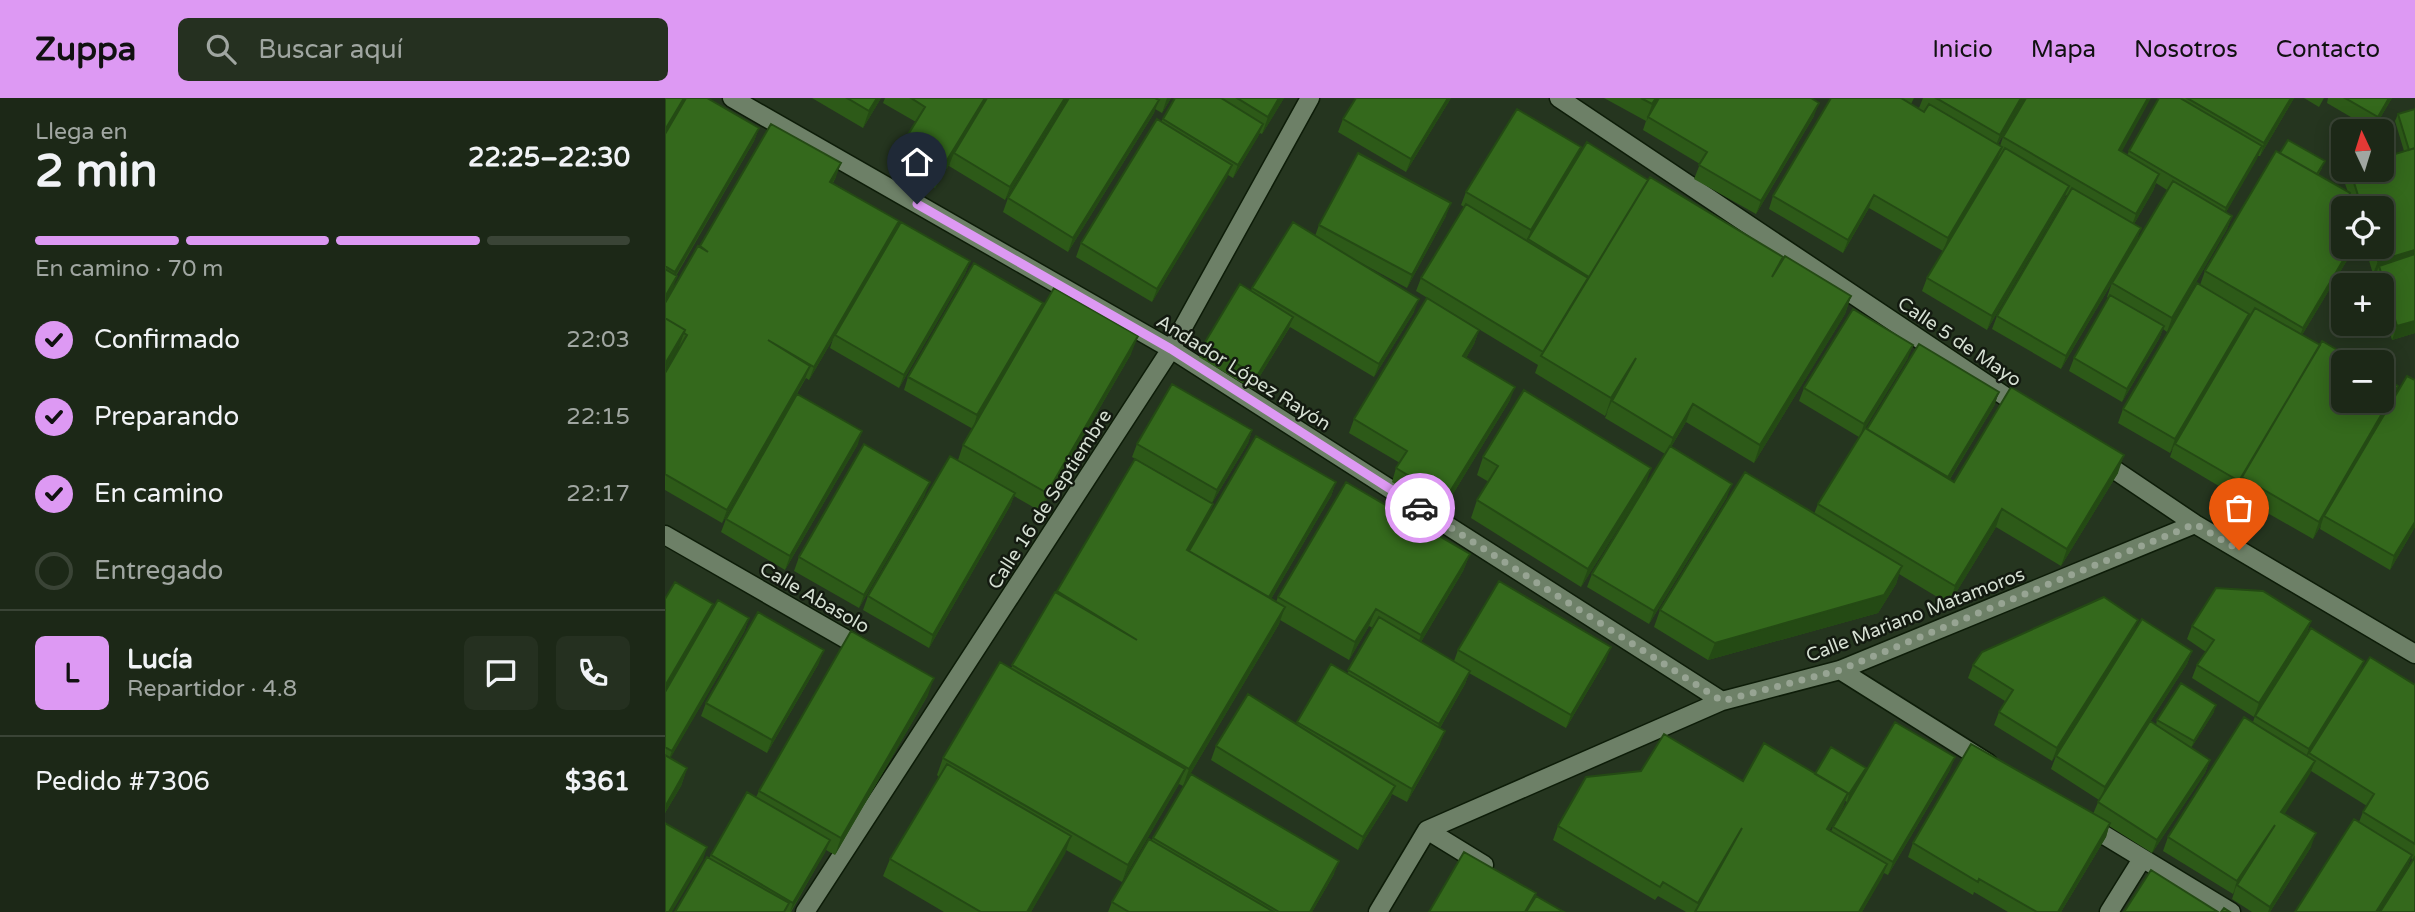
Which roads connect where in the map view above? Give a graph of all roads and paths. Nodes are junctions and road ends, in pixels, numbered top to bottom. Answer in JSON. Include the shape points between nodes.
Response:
{"nodes":[{"id":1,"x":732,"y":98,"type":"edge"},
{"id":2,"x":1310,"y":98,"type":"edge"},
{"id":3,"x":1559,"y":98,"type":"edge"},
{"id":4,"x":1171,"y":349,"type":"junction"},
{"id":5,"x":2033,"y":415,"type":"edge"},
{"id":6,"x":2080,"y":446,"type":"edge"},
{"id":7,"x":2195,"y":524,"type":"junction"},
{"id":8,"x":665,"y":535,"type":"edge"},
{"id":9,"x":2415,"y":654,"type":"edge"},
{"id":10,"x":875,"y":656,"type":"edge"},
{"id":11,"x":1840,"y":670,"type":"junction"},
{"id":12,"x":1722,"y":701,"type":"junction"},
{"id":13,"x":2003,"y":772,"type":"edge"},
{"id":14,"x":2072,"y":815,"type":"edge"},
{"id":15,"x":1427,"y":830,"type":"junction"},
{"id":16,"x":2142,"y":859,"type":"junction"},
{"id":17,"x":1495,"y":871,"type":"edge"},
{"id":18,"x":805,"y":912,"type":"edge"},
{"id":19,"x":1378,"y":912,"type":"edge"},
{"id":20,"x":2109,"y":912,"type":"edge"},
{"id":21,"x":2231,"y":912,"type":"edge"}],
"edges":[{"from":1,"to":4,"type":"street","name":"Andador López Rayón"},
{"from":2,"to":4,"type":"street","name":"Calle 16 de Septiembre"},
{"from":3,"to":5,"type":"street","name":"Calle 5 de Mayo"},
{"from":4,"to":12,"type":"street","name":"Andador López Rayón"},
{"from":4,"to":18,"type":"street","name":"Calle 16 de Septiembre","via":[[939,693]]},
{"from":6,"to":7,"type":"street"},
{"from":7,"to":9,"type":"street"},
{"from":7,"to":11,"type":"street","name":"Calle Mariano Matamoros"},
{"from":8,"to":10,"type":"street","name":"Calle Abasolo"},
{"from":11,"to":12,"type":"street","name":"Calle Mariano Matamoros"},
{"from":11,"to":13,"type":"street"},
{"from":12,"to":15,"type":"street","name":"Calle Mariano Matamoros"},
{"from":14,"to":16,"type":"street"},
{"from":15,"to":17,"type":"street"},
{"from":15,"to":19,"type":"street"},
{"from":16,"to":20,"type":"street"},
{"from":16,"to":21,"type":"street"}]}
